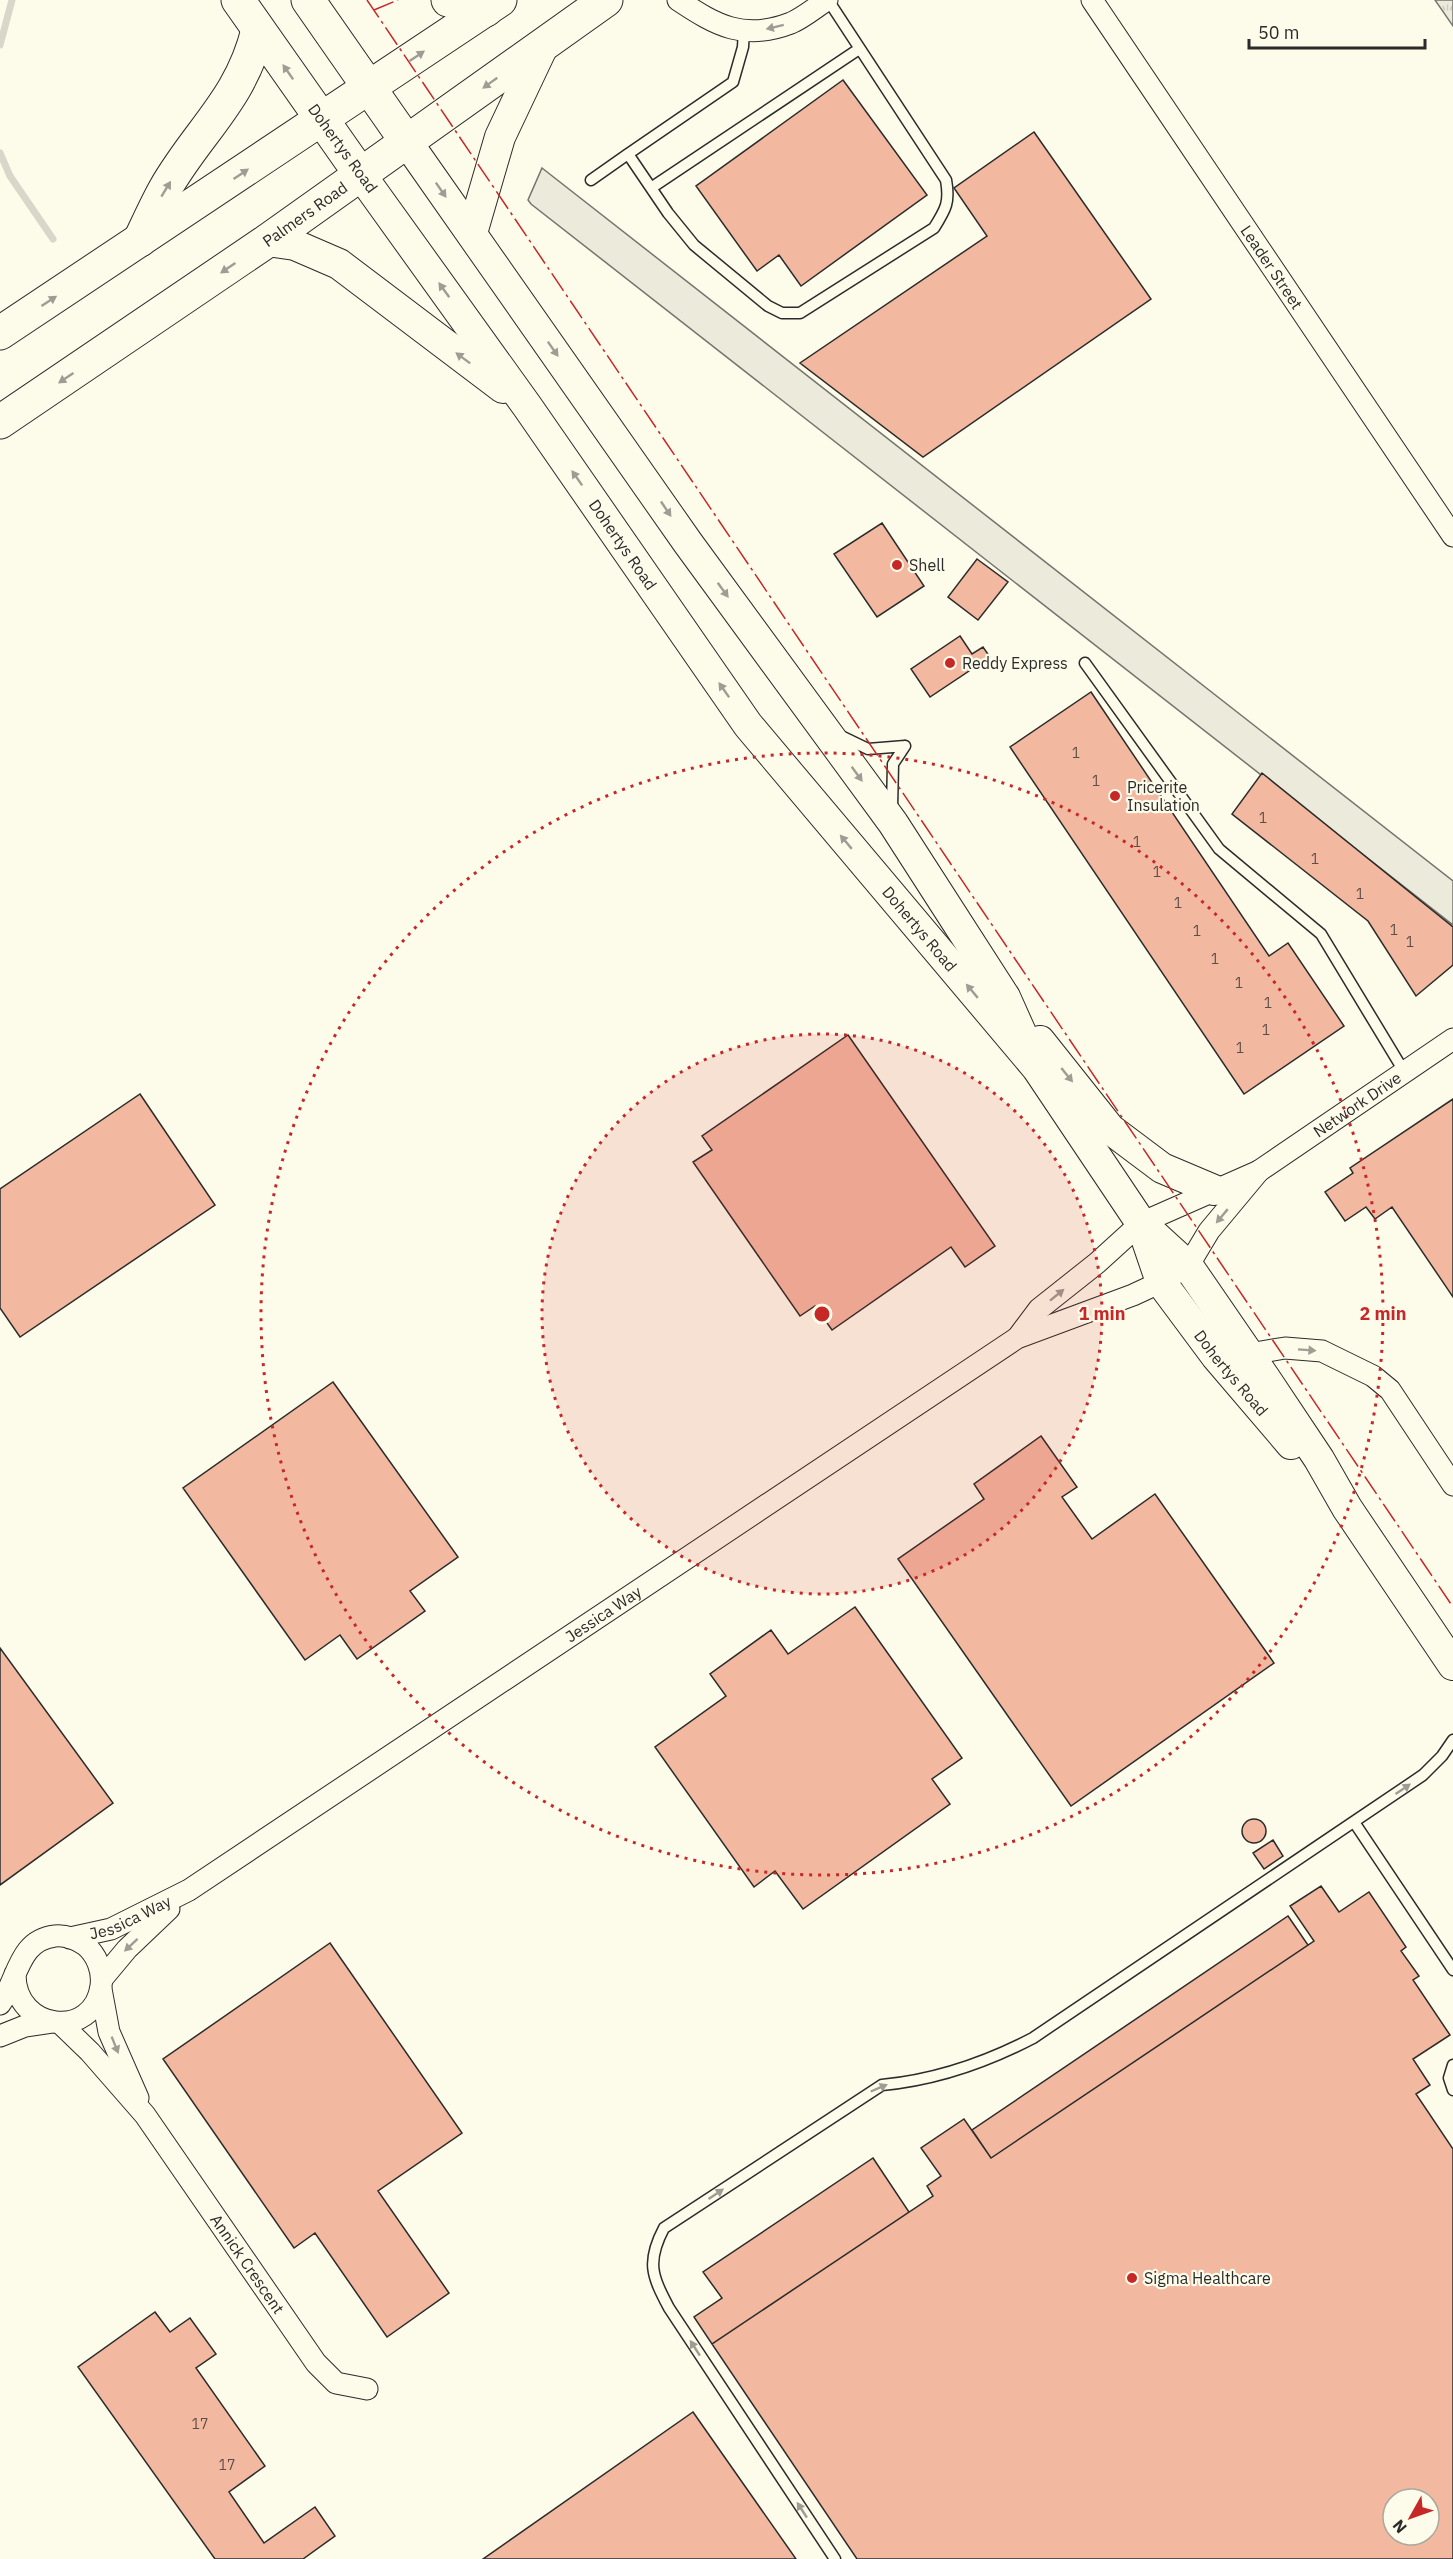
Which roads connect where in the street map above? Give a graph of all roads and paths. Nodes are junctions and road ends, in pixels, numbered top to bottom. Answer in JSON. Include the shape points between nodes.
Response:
{"nodes":[{"id":1,"x":238,"y":0,"type":"edge"},
{"id":2,"x":308,"y":0,"type":"edge"},
{"id":3,"x":448,"y":0,"type":"edge"},
{"id":4,"x":606,"y":0,"type":"edge"},
{"id":5,"x":678,"y":0,"type":"edge"},
{"id":6,"x":827,"y":0,"type":"edge"},
{"id":7,"x":1092,"y":0,"type":"edge"},
{"id":8,"x":493,"y":5,"type":"edge"},
{"id":9,"x":258,"y":30,"type":"junction"},
{"id":10,"x":744,"y":30,"type":"junction"},
{"id":11,"x":544,"y":44,"type":"junction"},
{"id":12,"x":859,"y":49,"type":"junction"},
{"id":13,"x":369,"y":88,"type":"junction"},
{"id":14,"x":322,"y":120,"type":"junction"},
{"id":15,"x":407,"y":142,"type":"junction"},
{"id":16,"x":628,"y":154,"type":"junction"},
{"id":17,"x":362,"y":175,"type":"junction"},
{"id":18,"x":591,"y":180,"type":"dead end"},
{"id":19,"x":651,"y":188,"type":"junction"},
{"id":20,"x":472,"y":233,"type":"junction"},
{"id":21,"x":140,"y":241,"type":"junction"},
{"id":22,"x":267,"y":242,"type":"junction"},
{"id":23,"x":0,"y":333,"type":"edge"},
{"id":24,"x":527,"y":406,"type":"junction"},
{"id":25,"x":0,"y":422,"type":"edge"},
{"id":26,"x":1453,"y":536,"type":"edge"},
{"id":27,"x":1085,"y":663,"type":"dead end"},
{"id":28,"x":823,"y":727,"type":"junction"},
{"id":29,"x":893,"y":823,"type":"junction"},
{"id":30,"x":1005,"y":997,"type":"junction"},
{"id":31,"x":1453,"y":1040,"type":"edge"},
{"id":32,"x":1037,"y":1068,"type":"junction"},
{"id":33,"x":1405,"y":1073,"type":"junction"},
{"id":34,"x":1259,"y":1171,"type":"junction"},
{"id":35,"x":1214,"y":1190,"type":"junction"},
{"id":36,"x":1141,"y":1223,"type":"junction"},
{"id":37,"x":1188,"y":1266,"type":"junction"},
{"id":38,"x":1161,"y":1282,"type":"junction"},
{"id":39,"x":1017,"y":1338,"type":"junction"},
{"id":40,"x":1249,"y":1354,"type":"junction"},
{"id":41,"x":1453,"y":1485,"type":"edge"},
{"id":42,"x":1347,"y":1508,"type":"junction"},
{"id":43,"x":1453,"y":1665,"type":"edge"},
{"id":44,"x":1453,"y":1740,"type":"edge"},
{"id":45,"x":1354,"y":1822,"type":"junction"},
{"id":46,"x":189,"y":1890,"type":"junction"},
{"id":47,"x":70,"y":1938,"type":"junction"},
{"id":48,"x":1453,"y":1970,"type":"edge"},
{"id":49,"x":15,"y":1974,"type":"junction"},
{"id":50,"x":101,"y":1984,"type":"junction"},
{"id":51,"x":0,"y":2004,"type":"edge"},
{"id":52,"x":56,"y":2023,"type":"junction"},
{"id":53,"x":0,"y":2036,"type":"edge"},
{"id":54,"x":1453,"y":2065,"type":"edge"},
{"id":55,"x":1453,"y":2090,"type":"edge"},
{"id":56,"x":145,"y":2115,"type":"junction"},
{"id":57,"x":367,"y":2389,"type":"dead end"},
{"id":58,"x":835,"y":2559,"type":"edge"}],
"edges":[{"from":1,"to":9,"type":"main road","name":"Dohertys Road"},
{"from":2,"to":13,"type":"main road","name":"Dohertys Road"},
{"from":3,"to":8,"type":"main road"},
{"from":4,"to":11,"type":"main road","name":"Palmers Road"},
{"from":5,"to":10,"type":"street","via":[[727,28]]},
{"from":6,"to":10,"type":"street","one_way":true,"via":[[792,22],[758,31]]},
{"from":6,"to":12,"type":"lane"},
{"from":7,"to":26,"type":"street","name":"Leader Street"},
{"from":13,"to":8,"type":"main road","one_way":true},
{"from":14,"to":9,"type":"main road","name":"Dohertys Road","one_way":true},
{"from":21,"to":9,"type":"main road","one_way":true,"via":[[165,188],[234,93],[252,55]]},
{"from":10,"to":16,"type":"lane","via":[[733,82]]},
{"from":11,"to":15,"type":"main road","name":"Palmers Road","one_way":true},
{"from":11,"to":20,"type":"main road","via":[[500,137]]},
{"from":12,"to":19,"type":"lane"},
{"from":12,"to":19,"type":"lane","via":[[946,180],[949,196],[934,228],[800,313],[782,313],[768,306],[694,245]]},
{"from":13,"to":14,"type":"main road"},
{"from":13,"to":15,"type":"main road","name":"Dohertys Road"},
{"from":14,"to":17,"type":"main road","name":"Dohertys Road"},
{"from":21,"to":14,"type":"main road","one_way":true},
{"from":15,"to":17,"type":"main road","name":"Palmers Road"},
{"from":15,"to":20,"type":"main road","name":"Dohertys Road","one_way":true},
{"from":16,"to":18,"type":"lane"},
{"from":16,"to":19,"type":"lane"},
{"from":17,"to":22,"type":"main road","name":"Palmers Road"},
{"from":24,"to":17,"type":"main road","name":"Dohertys Road","one_way":true},
{"from":20,"to":28,"type":"main road","name":"Dohertys Road","one_way":true,"via":[[688,543]]},
{"from":23,"to":21,"type":"main road","one_way":true},
{"from":24,"to":22,"type":"main road","one_way":true,"via":[[339,264],[295,245]]},
{"from":22,"to":25,"type":"main road","name":"Palmers Road","one_way":true},
{"from":32,"to":24,"type":"main road","name":"Dohertys Road","one_way":true,"via":[[748,725]]},
{"from":27,"to":33,"type":"lane","via":[[1219,849],[1321,934]]},
{"from":28,"to":29,"type":"main road","name":"Dohertys Road","one_way":true},
{"from":28,"to":29,"type":"lane","via":[[867,749],[905,746],[892,771]]},
{"from":29,"to":30,"type":"main road","name":"Dohertys Road"},
{"from":30,"to":32,"type":"main road","name":"Dohertys Road"},
{"from":30,"to":35,"type":"main road","one_way":true,"via":[[1110,1129],[1162,1168]]},
{"from":31,"to":33,"type":"street","name":"Network Drive"},
{"from":32,"to":36,"type":"main road","name":"Dohertys Road"},
{"from":33,"to":34,"type":"street","name":"Network Drive"},
{"from":34,"to":35,"type":"street","name":"Network Drive"},
{"from":34,"to":37,"type":"street","name":"Network Drive","one_way":true,"via":[[1209,1231]]},
{"from":35,"to":36,"type":"street","name":"Network Drive"},
{"from":36,"to":37,"type":"main road","name":"Dohertys Road"},
{"from":36,"to":38,"type":"main road","name":"Dohertys Road"},
{"from":39,"to":36,"type":"street","name":"Jessica Way","one_way":true,"via":[[1039,1309]]},
{"from":37,"to":38,"type":"street","name":"Jessica Way"},
{"from":37,"to":40,"type":"main road","name":"Dohertys Road"},
{"from":38,"to":39,"type":"street","name":"Jessica Way"},
{"from":38,"to":42,"type":"main road","name":"Dohertys Road","via":[[1264,1414]]},
{"from":39,"to":46,"type":"street","name":"Jessica Way"},
{"from":40,"to":41,"type":"street","name":"Dohertys Road","one_way":true,"via":[[1285,1348],[1322,1351],[1373,1376],[1390,1390]]},
{"from":40,"to":42,"type":"main road","name":"Dohertys Road"},
{"from":42,"to":43,"type":"main road","name":"Dohertys Road"},
{"from":45,"to":44,"type":"lane","one_way":true,"via":[[1423,1775]]},
{"from":45,"to":48,"type":"lane"},
{"from":58,"to":45,"type":"lane","one_way":true,"via":[[655,2283],[654,2247],[664,2228],[882,2085],[962,2069],[1033,2038]]},
{"from":46,"to":47,"type":"street","name":"Jessica Way","via":[[111,1929]]},
{"from":46,"to":50,"type":"street","name":"Jessica Way","one_way":true,"via":[[127,1949]]},
{"from":47,"to":49,"type":"street","via":[[51,1937],[34,1944],[22,1957]]},
{"from":47,"to":50,"type":"street","via":[[93,1953],[101,1970]]},
{"from":49,"to":51,"type":"street","via":[[12,1987]]},
{"from":49,"to":52,"type":"street","via":[[24,2006],[37,2017]]},
{"from":50,"to":52,"type":"street","via":[[87,2012],[71,2021]]},
{"from":50,"to":56,"type":"street","name":"Annick Crescent","one_way":true,"via":[[111,2038]]},
{"from":52,"to":53,"type":"street","via":[[25,2026]]},
{"from":52,"to":56,"type":"street","name":"Annick Crescent","via":[[90,2052]]},
{"from":54,"to":55,"type":"lane","via":[[1449,2078]]},
{"from":56,"to":57,"type":"street","name":"Annick Crescent","via":[[316,2363],[336,2383]]}]}
